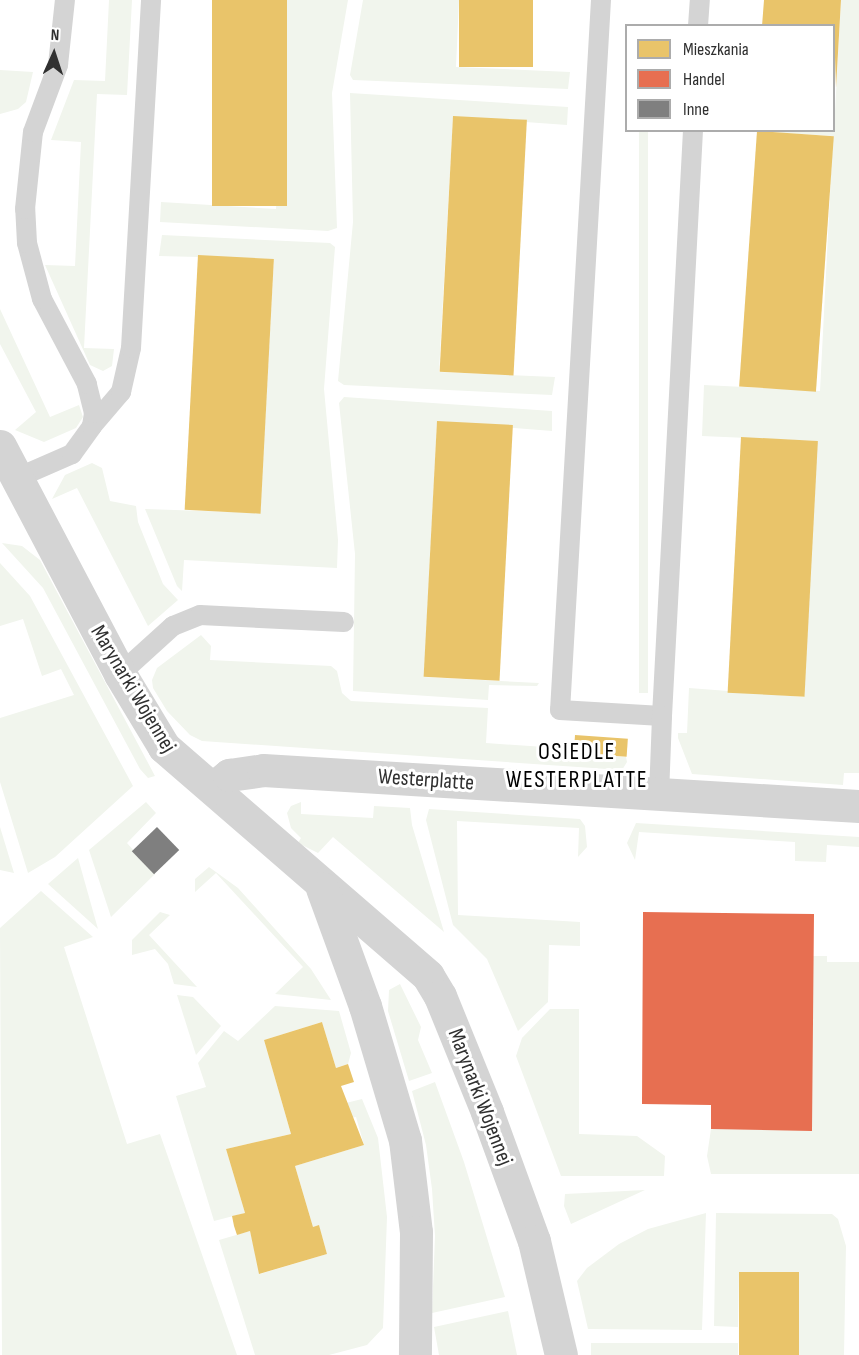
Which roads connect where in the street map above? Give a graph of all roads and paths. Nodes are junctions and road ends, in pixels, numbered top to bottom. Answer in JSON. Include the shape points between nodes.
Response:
{"nodes":[{"id":1,"x":65,"y":0,"type":"edge"},
{"id":2,"x":151,"y":0,"type":"edge"},
{"id":3,"x":601,"y":0,"type":"edge"},
{"id":4,"x":700,"y":0,"type":"edge"},
{"id":5,"x":698,"y":24,"type":"edge"},
{"id":6,"x":693,"y":132,"type":"edge"},
{"id":7,"x":92,"y":426,"type":"junction"},
{"id":8,"x":0,"y":446,"type":"edge"},
{"id":9,"x":17,"y":478,"type":"junction"},
{"id":10,"x":344,"y":622,"type":"dead end"},
{"id":11,"x":120,"y":674,"type":"junction"},
{"id":12,"x":662,"y":716,"type":"junction"},
{"id":13,"x":213,"y":788,"type":"junction"},
{"id":14,"x":659,"y":795,"type":"junction"},
{"id":15,"x":859,"y":806,"type":"edge"},
{"id":16,"x":321,"y":887,"type":"junction"},
{"id":17,"x":415,"y":1355,"type":"edge"},
{"id":18,"x":561,"y":1355,"type":"edge"}],
"edges":[{"from":1,"to":7,"type":"lane","via":[[58,65],[33,132],[26,220],[31,267],[51,316],[87,384],[93,402]]},
{"from":2,"to":7,"type":"lane","via":[[131,348],[121,392]]},
{"from":3,"to":12,"type":"lane","via":[[560,710]]},
{"from":4,"to":5,"type":"lane"},
{"from":6,"to":12,"type":"lane"},
{"from":7,"to":9,"type":"lane","via":[[72,454]]},
{"from":8,"to":9,"type":"street","name":"Marynarki Wojennej"},
{"from":9,"to":11,"type":"street","name":"Marynarki Wojennej"},
{"from":10,"to":11,"type":"lane","via":[[200,615],[173,626]]},
{"from":11,"to":13,"type":"street","name":"Marynarki Wojennej","via":[[164,747],[183,767]]},
{"from":12,"to":14,"type":"lane"},
{"from":13,"to":14,"type":"street","name":"Westerplatte","via":[[229,775],[263,770]]},
{"from":13,"to":16,"type":"street","name":"Marynarki Wojennej"},
{"from":14,"to":15,"type":"street","name":"Westerplatte"},
{"from":16,"to":17,"type":"street","name":"Marynarki Wojennej","via":[[365,1006],[405,1140],[416,1232]]},
{"from":16,"to":18,"type":"street","name":"Marynarki Wojennej","via":[[410,959],[428,976],[440,996],[534,1241]]}]}
